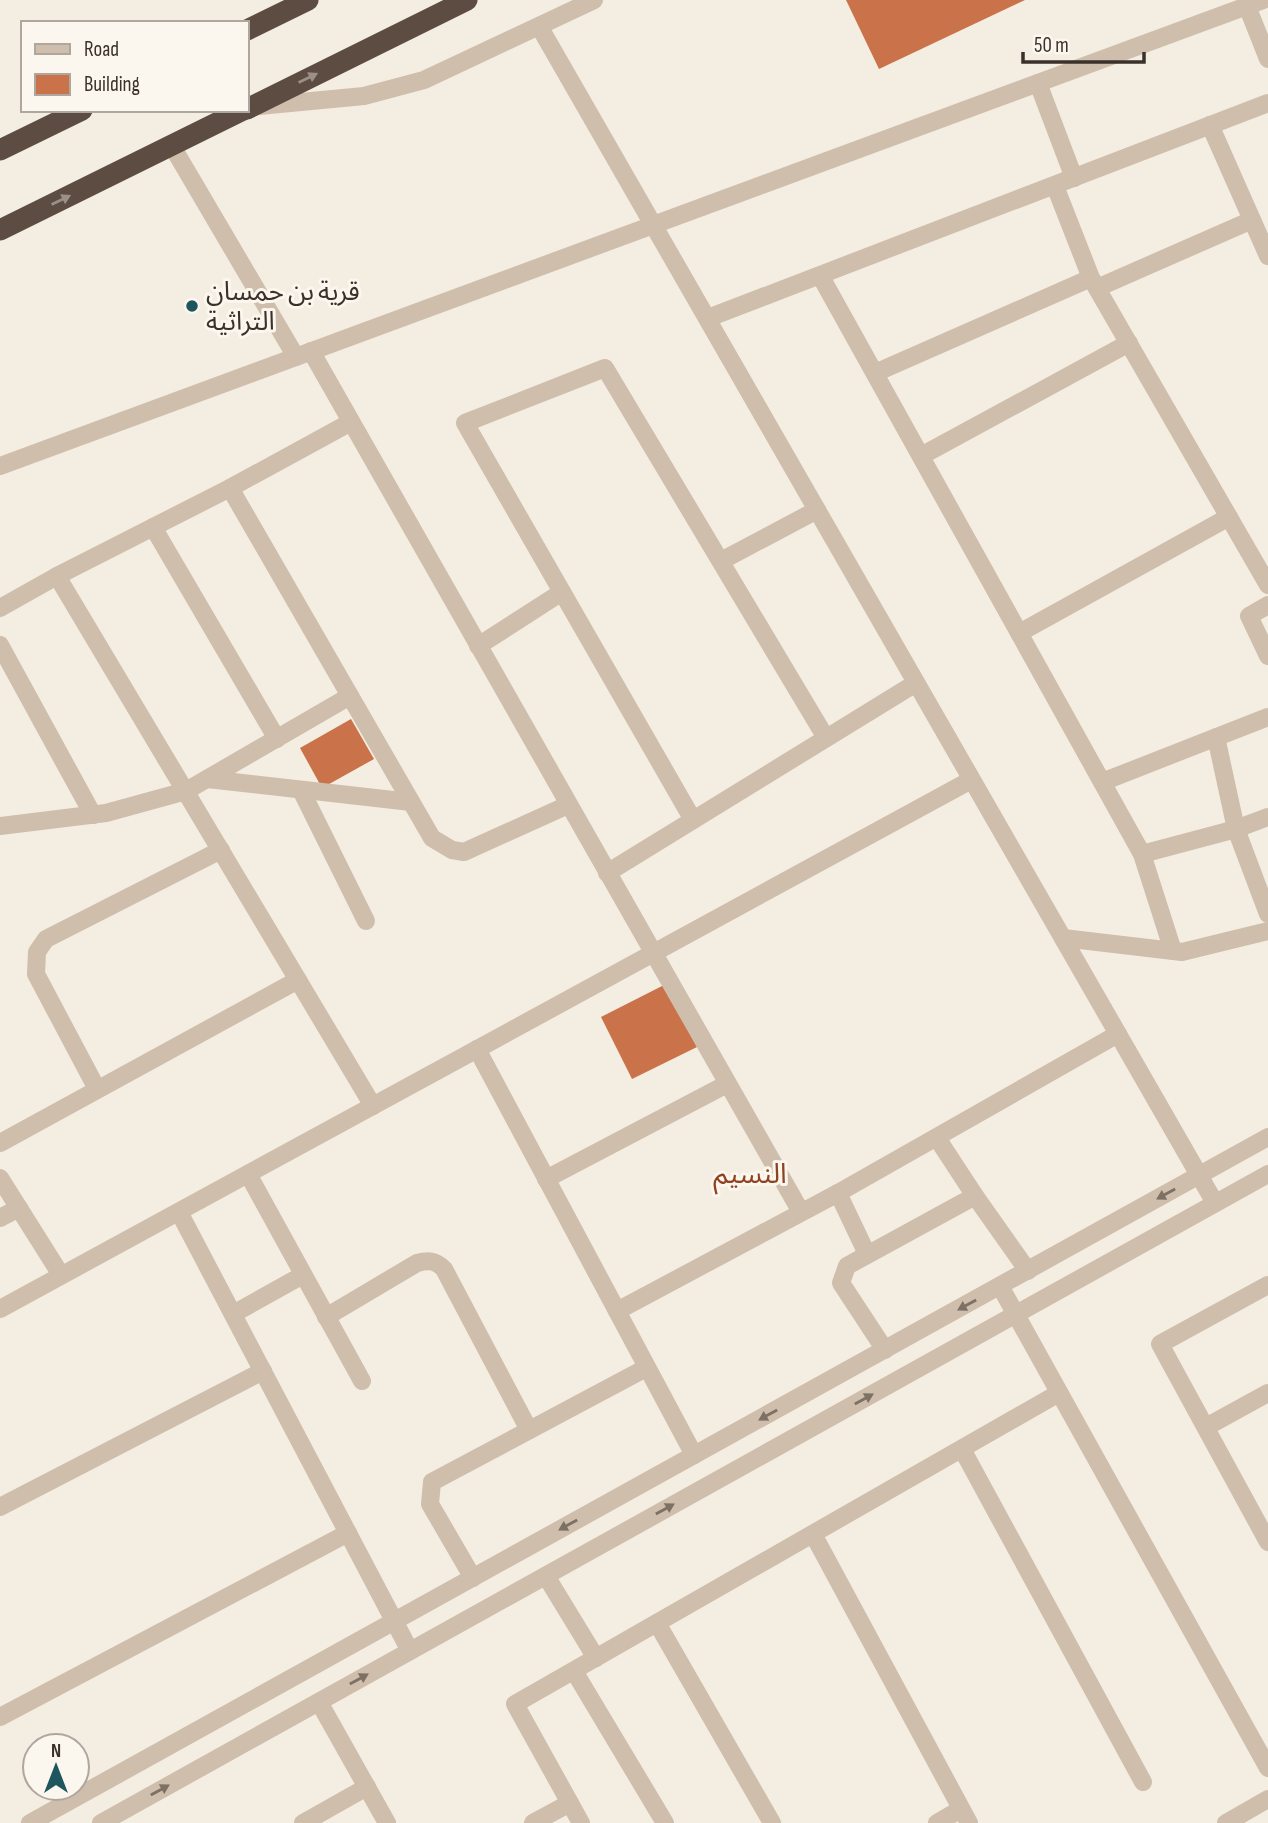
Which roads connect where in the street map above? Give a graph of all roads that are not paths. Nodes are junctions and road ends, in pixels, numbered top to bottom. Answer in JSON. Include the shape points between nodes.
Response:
{"nodes":[{"id":1,"x":308,"y":0,"type":"edge"},
{"id":2,"x":467,"y":0,"type":"edge"},
{"id":3,"x":594,"y":0,"type":"edge"},
{"id":4,"x":1255,"y":3,"type":"edge"},
{"id":5,"x":539,"y":26,"type":"junction"},
{"id":6,"x":248,"y":30,"type":"edge"},
{"id":7,"x":1268,"y":59,"type":"edge"},
{"id":8,"x":1038,"y":83,"type":"junction"},
{"id":9,"x":1268,"y":103,"type":"edge"},
{"id":10,"x":248,"y":108,"type":"edge"},
{"id":11,"x":248,"y":108,"type":"edge"},
{"id":12,"x":78,"y":112,"type":"edge"},
{"id":13,"x":239,"y":112,"type":"edge"},
{"id":14,"x":1210,"y":125,"type":"junction"},
{"id":15,"x":172,"y":146,"type":"junction"},
{"id":16,"x":0,"y":150,"type":"edge"},
{"id":17,"x":1074,"y":178,"type":"junction"},
{"id":18,"x":1055,"y":186,"type":"junction"},
{"id":19,"x":1252,"y":220,"type":"junction"},
{"id":20,"x":654,"y":225,"type":"junction"},
{"id":21,"x":0,"y":230,"type":"edge"},
{"id":22,"x":1268,"y":257,"type":"edge"},
{"id":23,"x":821,"y":276,"type":"junction"},
{"id":24,"x":1094,"y":283,"type":"junction"},
{"id":25,"x":708,"y":318,"type":"junction"},
{"id":26,"x":1129,"y":343,"type":"junction"},
{"id":27,"x":303,"y":354,"type":"junction"},
{"id":28,"x":875,"y":373,"type":"junction"},
{"id":29,"x":351,"y":422,"type":"junction"},
{"id":30,"x":921,"y":456,"type":"junction"},
{"id":31,"x":0,"y":466,"type":"edge"},
{"id":32,"x":230,"y":488,"type":"junction"},
{"id":33,"x":817,"y":510,"type":"junction"},
{"id":34,"x":1229,"y":517,"type":"junction"},
{"id":35,"x":153,"y":527,"type":"junction"},
{"id":36,"x":721,"y":561,"type":"junction"},
{"id":37,"x":57,"y":576,"type":"junction"},
{"id":38,"x":1268,"y":585,"type":"edge"},
{"id":39,"x":562,"y":592,"type":"junction"},
{"id":40,"x":1268,"y":605,"type":"edge"},
{"id":41,"x":0,"y":608,"type":"edge"},
{"id":42,"x":1019,"y":633,"type":"junction"},
{"id":43,"x":0,"y":645,"type":"edge"},
{"id":44,"x":478,"y":646,"type":"junction"},
{"id":45,"x":1268,"y":656,"type":"edge"},
{"id":46,"x":916,"y":683,"type":"junction"},
{"id":47,"x":350,"y":696,"type":"junction"},
{"id":48,"x":1268,"y":717,"type":"edge"},
{"id":49,"x":1216,"y":737,"type":"junction"},
{"id":50,"x":826,"y":738,"type":"junction"},
{"id":51,"x":277,"y":739,"type":"junction"},
{"id":52,"x":207,"y":779,"type":"junction"},
{"id":53,"x":971,"y":780,"type":"junction"},
{"id":54,"x":1101,"y":782,"type":"junction"},
{"id":55,"x":300,"y":790,"type":"junction"},
{"id":56,"x":186,"y":792,"type":"junction"},
{"id":57,"x":411,"y":802,"type":"junction"},
{"id":58,"x":568,"y":805,"type":"junction"},
{"id":59,"x":93,"y":815,"type":"junction"},
{"id":60,"x":1268,"y":817,"type":"edge"},
{"id":61,"x":693,"y":820,"type":"junction"},
{"id":62,"x":0,"y":826,"type":"edge"},
{"id":63,"x":1236,"y":829,"type":"junction"},
{"id":64,"x":221,"y":850,"type":"junction"},
{"id":65,"x":1142,"y":854,"type":"junction"},
{"id":66,"x":607,"y":873,"type":"junction"},
{"id":67,"x":1268,"y":914,"type":"edge"},
{"id":68,"x":366,"y":922,"type":"dead end"},
{"id":69,"x":1268,"y":931,"type":"edge"},
{"id":70,"x":1063,"y":938,"type":"junction"},
{"id":71,"x":1173,"y":951,"type":"junction"},
{"id":72,"x":652,"y":954,"type":"junction"},
{"id":73,"x":298,"y":980,"type":"junction"},
{"id":74,"x":1118,"y":1034,"type":"junction"},
{"id":75,"x":477,"y":1049,"type":"junction"},
{"id":76,"x":727,"y":1084,"type":"junction"},
{"id":77,"x":97,"y":1089,"type":"junction"},
{"id":78,"x":373,"y":1106,"type":"junction"},
{"id":79,"x":1268,"y":1137,"type":"edge"},
{"id":80,"x":937,"y":1138,"type":"junction"},
{"id":81,"x":0,"y":1143,"type":"edge"},
{"id":82,"x":248,"y":1174,"type":"junction"},
{"id":83,"x":1268,"y":1174,"type":"edge"},
{"id":84,"x":1200,"y":1176,"type":"junction"},
{"id":85,"x":0,"y":1178,"type":"edge"},
{"id":86,"x":546,"y":1179,"type":"junction"},
{"id":87,"x":838,"y":1193,"type":"junction"},
{"id":88,"x":975,"y":1196,"type":"junction"},
{"id":89,"x":1216,"y":1203,"type":"junction"},
{"id":90,"x":19,"y":1208,"type":"junction"},
{"id":91,"x":179,"y":1212,"type":"junction"},
{"id":92,"x":801,"y":1212,"type":"junction"},
{"id":93,"x":0,"y":1218,"type":"edge"},
{"id":94,"x":867,"y":1254,"type":"junction"},
{"id":95,"x":1028,"y":1271,"type":"junction"},
{"id":96,"x":61,"y":1275,"type":"junction"},
{"id":97,"x":303,"y":1275,"type":"junction"},
{"id":98,"x":1268,"y":1284,"type":"edge"},
{"id":99,"x":1000,"y":1286,"type":"junction"},
{"id":100,"x":0,"y":1309,"type":"edge"},
{"id":101,"x":617,"y":1311,"type":"junction"},
{"id":102,"x":233,"y":1314,"type":"junction"},
{"id":103,"x":1016,"y":1314,"type":"junction"},
{"id":104,"x":326,"y":1317,"type":"junction"},
{"id":105,"x":884,"y":1350,"type":"junction"},
{"id":106,"x":646,"y":1368,"type":"junction"},
{"id":107,"x":263,"y":1371,"type":"junction"},
{"id":108,"x":362,"y":1381,"type":"dead end"},
{"id":109,"x":1059,"y":1393,"type":"junction"},
{"id":110,"x":1268,"y":1393,"type":"edge"},
{"id":111,"x":1206,"y":1427,"type":"junction"},
{"id":112,"x":529,"y":1430,"type":"junction"},
{"id":113,"x":962,"y":1449,"type":"junction"},
{"id":114,"x":694,"y":1455,"type":"junction"},
{"id":115,"x":0,"y":1507,"type":"edge"},
{"id":116,"x":1261,"y":1513,"type":"edge"},
{"id":117,"x":348,"y":1532,"type":"junction"},
{"id":118,"x":813,"y":1534,"type":"junction"},
{"id":119,"x":1268,"y":1542,"type":"edge"},
{"id":120,"x":546,"y":1576,"type":"junction"},
{"id":121,"x":473,"y":1578,"type":"junction"},
{"id":122,"x":395,"y":1621,"type":"junction"},
{"id":123,"x":657,"y":1623,"type":"junction"},
{"id":124,"x":410,"y":1651,"type":"junction"},
{"id":125,"x":596,"y":1658,"type":"junction"},
{"id":126,"x":574,"y":1671,"type":"junction"},
{"id":127,"x":319,"y":1702,"type":"junction"},
{"id":128,"x":0,"y":1717,"type":"edge"},
{"id":129,"x":1268,"y":1769,"type":"edge"},
{"id":130,"x":1143,"y":1782,"type":"dead end"},
{"id":131,"x":367,"y":1787,"type":"junction"},
{"id":132,"x":1268,"y":1799,"type":"edge"},
{"id":133,"x":570,"y":1803,"type":"junction"},
{"id":134,"x":965,"y":1816,"type":"edge"},
{"id":135,"x":30,"y":1823,"type":"edge"},
{"id":136,"x":101,"y":1823,"type":"edge"},
{"id":137,"x":303,"y":1823,"type":"edge"},
{"id":138,"x":387,"y":1823,"type":"edge"},
{"id":139,"x":533,"y":1823,"type":"edge"},
{"id":140,"x":581,"y":1823,"type":"edge"},
{"id":141,"x":665,"y":1823,"type":"edge"},
{"id":142,"x":772,"y":1823,"type":"edge"},
{"id":143,"x":937,"y":1823,"type":"edge"},
{"id":144,"x":1226,"y":1823,"type":"edge"}],
"edges":[{"from":1,"to":6,"type":"highway"},
{"from":10,"to":2,"type":"highway","one_way":true},
{"from":3,"to":5,"type":"street"},
{"from":4,"to":7,"type":"street"},
{"from":4,"to":8,"type":"street"},
{"from":5,"to":11,"type":"street","via":[[424,79],[364,96]]},
{"from":5,"to":20,"type":"street"},
{"from":8,"to":17,"type":"street"},
{"from":8,"to":20,"type":"street"},
{"from":9,"to":14,"type":"street"},
{"from":12,"to":16,"type":"highway"},
{"from":13,"to":15,"type":"highway"},
{"from":14,"to":17,"type":"street"},
{"from":14,"to":19,"type":"street"},
{"from":21,"to":15,"type":"highway","one_way":true},
{"from":15,"to":27,"type":"street"},
{"from":17,"to":18,"type":"street"},
{"from":18,"to":23,"type":"street"},
{"from":18,"to":24,"type":"street"},
{"from":19,"to":22,"type":"street"},
{"from":19,"to":24,"type":"street"},
{"from":20,"to":25,"type":"street"},
{"from":20,"to":27,"type":"street"},
{"from":23,"to":25,"type":"street"},
{"from":23,"to":28,"type":"street"},
{"from":24,"to":26,"type":"street"},
{"from":24,"to":28,"type":"street"},
{"from":25,"to":33,"type":"street"},
{"from":26,"to":30,"type":"street"},
{"from":26,"to":34,"type":"street"},
{"from":27,"to":29,"type":"street"},
{"from":27,"to":31,"type":"street"},
{"from":28,"to":30,"type":"street"},
{"from":29,"to":32,"type":"street"},
{"from":29,"to":44,"type":"street"},
{"from":30,"to":42,"type":"street"},
{"from":32,"to":35,"type":"street"},
{"from":32,"to":47,"type":"street"},
{"from":33,"to":36,"type":"street"},
{"from":33,"to":46,"type":"street"},
{"from":34,"to":38,"type":"street"},
{"from":34,"to":42,"type":"street"},
{"from":35,"to":37,"type":"street"},
{"from":35,"to":51,"type":"street"},
{"from":36,"to":39,"type":"street","via":[[605,368],[464,423]]},
{"from":36,"to":50,"type":"street"},
{"from":37,"to":41,"type":"street"},
{"from":37,"to":56,"type":"street"},
{"from":39,"to":44,"type":"street"},
{"from":39,"to":61,"type":"street"},
{"from":40,"to":45,"type":"street","via":[[1249,615]]},
{"from":42,"to":54,"type":"street"},
{"from":43,"to":59,"type":"street"},
{"from":44,"to":58,"type":"street"},
{"from":46,"to":50,"type":"street"},
{"from":46,"to":53,"type":"street"},
{"from":47,"to":51,"type":"street"},
{"from":47,"to":57,"type":"street"},
{"from":48,"to":49,"type":"street"},
{"from":49,"to":54,"type":"street"},
{"from":49,"to":63,"type":"street"},
{"from":50,"to":61,"type":"street"},
{"from":51,"to":52,"type":"street"},
{"from":52,"to":55,"type":"street"},
{"from":52,"to":56,"type":"street"},
{"from":53,"to":70,"type":"street"},
{"from":53,"to":72,"type":"street"},
{"from":54,"to":65,"type":"street"},
{"from":55,"to":57,"type":"street"},
{"from":55,"to":68,"type":"street"},
{"from":56,"to":59,"type":"street"},
{"from":56,"to":64,"type":"street"},
{"from":57,"to":58,"type":"street","via":[[432,838],[464,852]]},
{"from":58,"to":66,"type":"street"},
{"from":59,"to":62,"type":"street"},
{"from":60,"to":63,"type":"street"},
{"from":61,"to":66,"type":"street"},
{"from":63,"to":65,"type":"street"},
{"from":63,"to":67,"type":"street"},
{"from":64,"to":73,"type":"street"},
{"from":64,"to":77,"type":"street","via":[[46,939],[37,952],[36,974]]},
{"from":65,"to":71,"type":"street"},
{"from":66,"to":72,"type":"street"},
{"from":69,"to":71,"type":"street"},
{"from":70,"to":71,"type":"street"},
{"from":70,"to":74,"type":"street"},
{"from":72,"to":75,"type":"street"},
{"from":72,"to":76,"type":"street"},
{"from":73,"to":77,"type":"street"},
{"from":73,"to":78,"type":"street"},
{"from":74,"to":80,"type":"street"},
{"from":74,"to":84,"type":"street"},
{"from":75,"to":78,"type":"street"},
{"from":75,"to":86,"type":"street"},
{"from":76,"to":86,"type":"street"},
{"from":76,"to":92,"type":"street"},
{"from":77,"to":81,"type":"street"},
{"from":78,"to":82,"type":"street"},
{"from":79,"to":84,"type":"street"},
{"from":80,"to":87,"type":"street"},
{"from":80,"to":88,"type":"street"},
{"from":82,"to":91,"type":"street"},
{"from":82,"to":97,"type":"street"},
{"from":83,"to":89,"type":"street"},
{"from":84,"to":89,"type":"street"},
{"from":84,"to":95,"type":"street","one_way":true},
{"from":85,"to":90,"type":"street"},
{"from":86,"to":101,"type":"street"},
{"from":87,"to":92,"type":"street"},
{"from":87,"to":94,"type":"street"},
{"from":88,"to":94,"type":"street"},
{"from":88,"to":95,"type":"street"},
{"from":89,"to":103,"type":"street"},
{"from":90,"to":93,"type":"street"},
{"from":90,"to":96,"type":"street"},
{"from":91,"to":96,"type":"street"},
{"from":91,"to":102,"type":"street"},
{"from":92,"to":101,"type":"street"},
{"from":94,"to":105,"type":"street","via":[[846,1266],[841,1283]]},
{"from":95,"to":99,"type":"street"},
{"from":96,"to":100,"type":"street"},
{"from":97,"to":102,"type":"street"},
{"from":97,"to":104,"type":"street"},
{"from":98,"to":111,"type":"street","via":[[1160,1343]]},
{"from":99,"to":103,"type":"street"},
{"from":99,"to":105,"type":"street","one_way":true},
{"from":101,"to":106,"type":"street"},
{"from":102,"to":107,"type":"street"},
{"from":103,"to":109,"type":"street"},
{"from":120,"to":103,"type":"street","one_way":true},
{"from":104,"to":108,"type":"street"},
{"from":104,"to":112,"type":"street","via":[[417,1263],[437,1262]]},
{"from":105,"to":114,"type":"street","one_way":true},
{"from":106,"to":112,"type":"street"},
{"from":106,"to":114,"type":"street"},
{"from":107,"to":115,"type":"street"},
{"from":107,"to":117,"type":"street"},
{"from":109,"to":113,"type":"street"},
{"from":109,"to":129,"type":"street"},
{"from":110,"to":111,"type":"street"},
{"from":111,"to":116,"type":"street"},
{"from":112,"to":121,"type":"street","via":[[432,1482],[430,1504]]},
{"from":113,"to":118,"type":"street"},
{"from":113,"to":130,"type":"street"},
{"from":114,"to":121,"type":"street","one_way":true},
{"from":116,"to":119,"type":"street"},
{"from":117,"to":122,"type":"street"},
{"from":117,"to":128,"type":"street"},
{"from":118,"to":123,"type":"street"},
{"from":118,"to":134,"type":"street"},
{"from":120,"to":124,"type":"street"},
{"from":120,"to":125,"type":"street"},
{"from":121,"to":122,"type":"street"},
{"from":122,"to":124,"type":"street"},
{"from":122,"to":135,"type":"street"},
{"from":123,"to":125,"type":"street"},
{"from":123,"to":142,"type":"street"},
{"from":127,"to":124,"type":"street","one_way":true},
{"from":125,"to":126,"type":"street"},
{"from":126,"to":133,"type":"street","via":[[515,1704]]},
{"from":126,"to":141,"type":"street"},
{"from":127,"to":131,"type":"street"},
{"from":136,"to":127,"type":"street","one_way":true},
{"from":131,"to":137,"type":"street"},
{"from":131,"to":138,"type":"street"},
{"from":132,"to":144,"type":"street"},
{"from":133,"to":139,"type":"street"},
{"from":133,"to":140,"type":"street"},
{"from":134,"to":143,"type":"street"}]}
